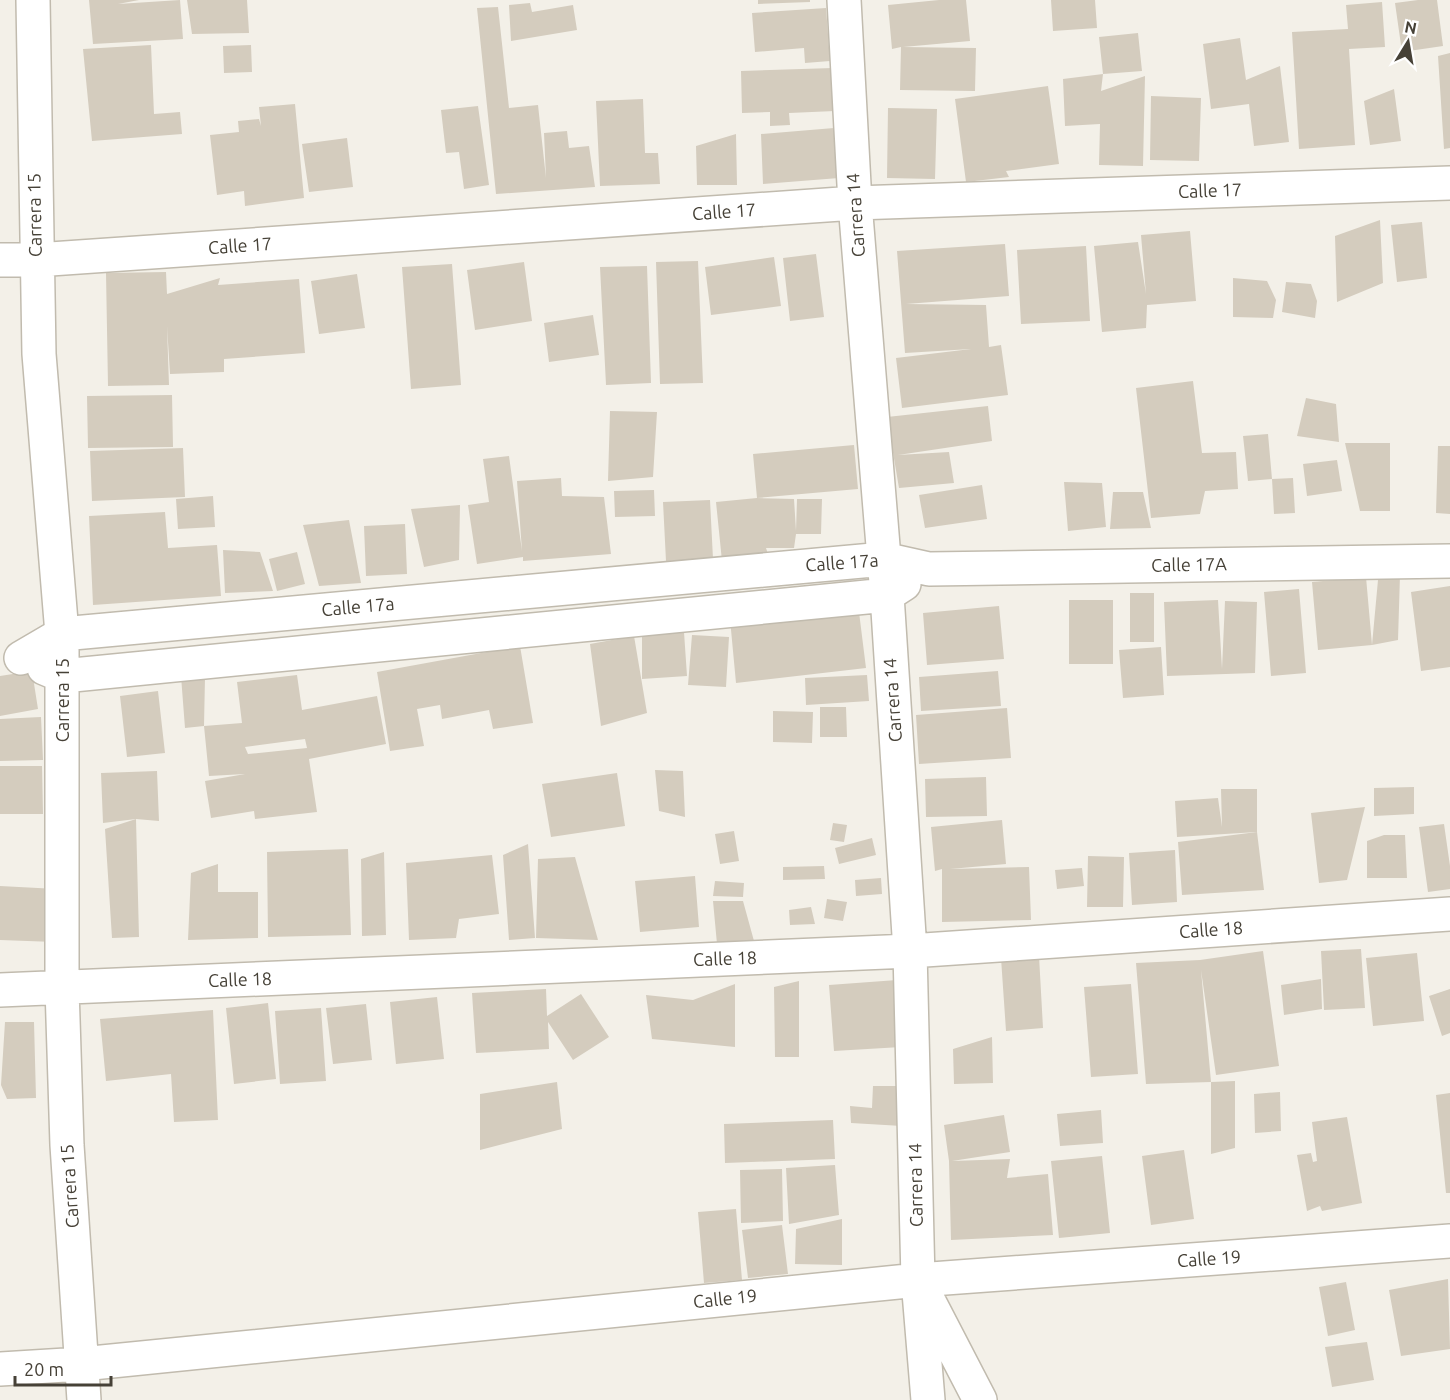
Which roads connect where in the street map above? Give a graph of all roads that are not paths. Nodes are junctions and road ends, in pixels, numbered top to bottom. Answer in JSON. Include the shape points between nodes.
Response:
{"nodes":[{"id":1,"x":33,"y":0,"type":"edge"},
{"id":2,"x":844,"y":0,"type":"edge"},
{"id":3,"x":1450,"y":183,"type":"edge"},
{"id":4,"x":855,"y":203,"type":"junction"},
{"id":5,"x":0,"y":260,"type":"edge"},
{"id":6,"x":36,"y":260,"type":"junction"},
{"id":7,"x":884,"y":559,"type":"junction"},
{"id":8,"x":1450,"y":561,"type":"edge"},
{"id":9,"x":928,"y":569,"type":"junction"},
{"id":10,"x":887,"y":596,"type":"junction"},
{"id":11,"x":62,"y":634,"type":"junction"},
{"id":12,"x":10,"y":658,"type":"edge"},
{"id":13,"x":63,"y":676,"type":"junction"},
{"id":14,"x":1450,"y":914,"type":"edge"},
{"id":15,"x":910,"y":951,"type":"junction"},
{"id":16,"x":62,"y":988,"type":"junction"},
{"id":17,"x":0,"y":990,"type":"edge"},
{"id":18,"x":1450,"y":1241,"type":"edge"},
{"id":19,"x":918,"y":1280,"type":"junction"},
{"id":20,"x":82,"y":1364,"type":"junction"},
{"id":21,"x":0,"y":1369,"type":"edge"},
{"id":22,"x":84,"y":1400,"type":"edge"},
{"id":23,"x":928,"y":1400,"type":"edge"},
{"id":24,"x":980,"y":1400,"type":"edge"}],
"edges":[{"from":1,"to":6,"type":"street","name":"Carrera 15"},
{"from":2,"to":4,"type":"street","name":"Carrera 14"},
{"from":3,"to":4,"type":"street","name":"Calle 17"},
{"from":4,"to":6,"type":"street","name":"Calle 17"},
{"from":4,"to":7,"type":"street","name":"Carrera 14"},
{"from":5,"to":6,"type":"street","name":"Calle 17"},
{"from":6,"to":11,"type":"street","name":"Carrera 15","via":[[39,354]]},
{"from":7,"to":9,"type":"street","name":"Calle 17a"},
{"from":7,"to":10,"type":"street","name":"Carrera 14"},
{"from":7,"to":11,"type":"street","name":"Calle 17a"},
{"from":8,"to":9,"type":"street","name":"Calle 17A"},
{"from":9,"to":10,"type":"street","name":"Calle 17a"},
{"from":10,"to":13,"type":"street","name":"Calle 17a"},
{"from":10,"to":15,"type":"street","name":"Carrera 14"},
{"from":11,"to":12,"type":"street","name":"Calle 17a"},
{"from":11,"to":13,"type":"street","name":"Carrera 15"},
{"from":12,"to":13,"type":"street","name":"Calle 17a"},
{"from":13,"to":16,"type":"street","name":"Carrera 15"},
{"from":14,"to":15,"type":"street","name":"Calle 18"},
{"from":15,"to":16,"type":"street","name":"Calle 18"},
{"from":15,"to":19,"type":"street","name":"Carrera 14"},
{"from":16,"to":17,"type":"street","name":"Calle 18"},
{"from":16,"to":20,"type":"street","name":"Carrera 15","via":[[67,1145]]},
{"from":18,"to":19,"type":"street","name":"Calle 19"},
{"from":19,"to":20,"type":"street","name":"Calle 19"},
{"from":19,"to":23,"type":"street","name":"Carrera 14"},
{"from":19,"to":24,"type":"street"},
{"from":20,"to":21,"type":"street","name":"Calle 19"},
{"from":20,"to":22,"type":"street","name":"Carrera 15"}]}
